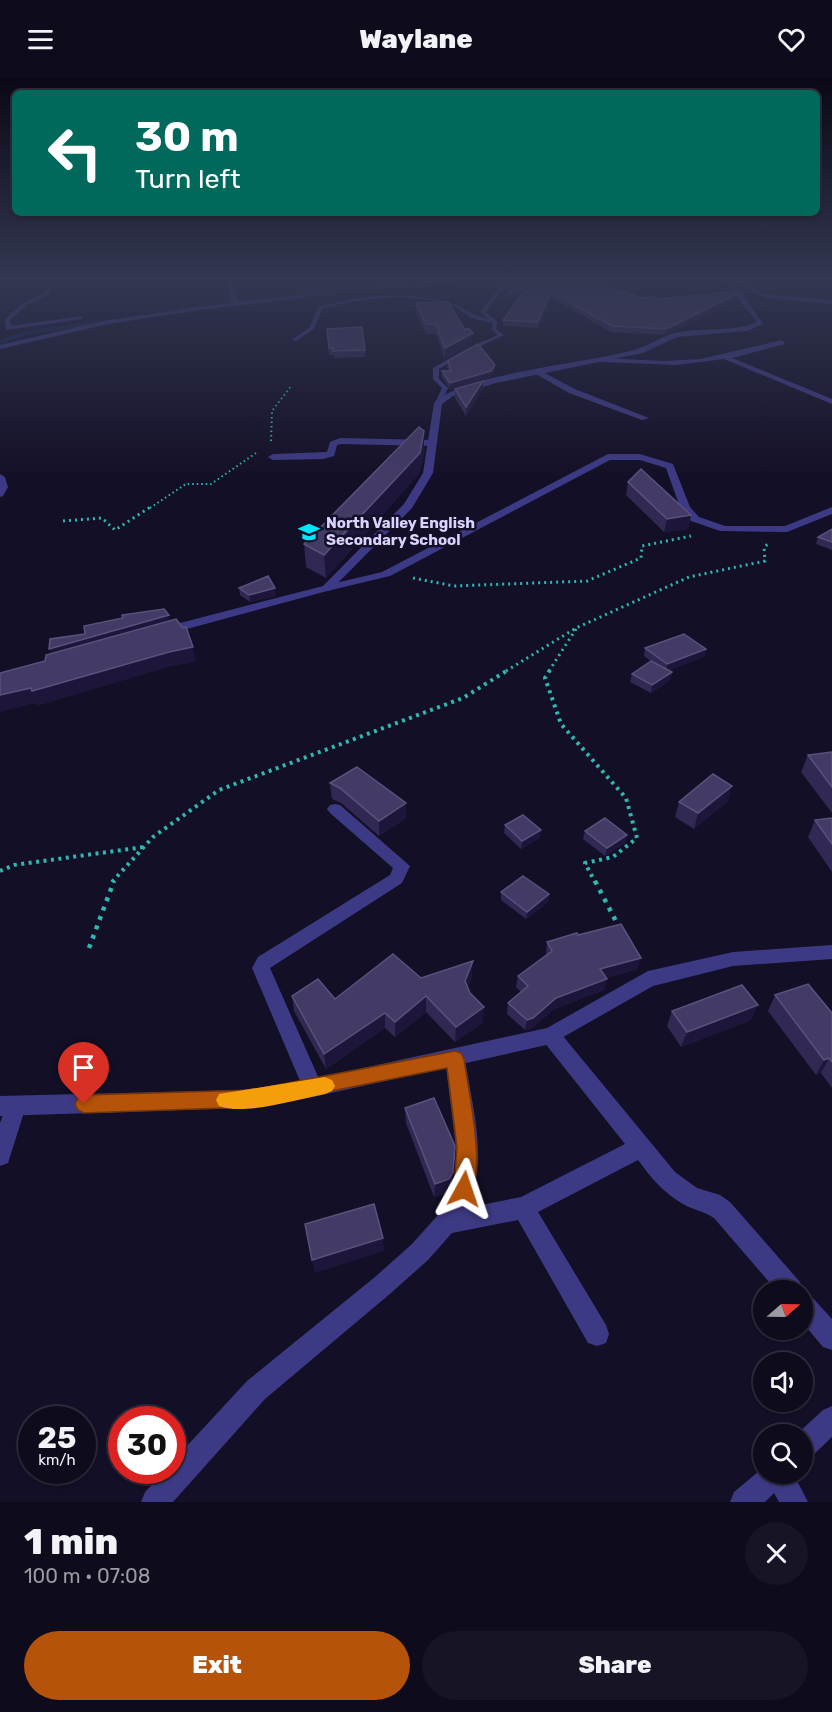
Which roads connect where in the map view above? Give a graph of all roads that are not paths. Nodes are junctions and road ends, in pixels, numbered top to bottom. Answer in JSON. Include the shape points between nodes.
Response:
{"nodes":[{"id":1,"x":476,"y":346,"type":"edge"},
{"id":2,"x":650,"y":346,"type":"edge"},
{"id":3,"x":766,"y":346,"type":"edge"},
{"id":4,"x":727,"y":357,"type":"junction"},
{"id":5,"x":602,"y":360,"type":"junction"},
{"id":6,"x":539,"y":372,"type":"junction"},
{"id":7,"x":832,"y":402,"type":"edge"},
{"id":8,"x":438,"y":403,"type":"junction"},
{"id":9,"x":645,"y":418,"type":"dead end"},
{"id":10,"x":433,"y":443,"type":"junction"},
{"id":11,"x":273,"y":457,"type":"dead end"},
{"id":12,"x":0,"y":477,"type":"edge"},
{"id":13,"x":0,"y":494,"type":"edge"},
{"id":14,"x":832,"y":510,"type":"edge"},
{"id":15,"x":327,"y":588,"type":"junction"},
{"id":16,"x":146,"y":636,"type":"edge"},
{"id":17,"x":335,"y":809,"type":"dead end"},
{"id":18,"x":832,"y":952,"type":"edge"},
{"id":19,"x":551,"y":1036,"type":"junction"},
{"id":20,"x":455,"y":1059,"type":"junction"},
{"id":21,"x":313,"y":1088,"type":"junction"},
{"id":22,"x":8,"y":1106,"type":"edge"},
{"id":23,"x":642,"y":1148,"type":"junction"},
{"id":24,"x":0,"y":1156,"type":"edge"},
{"id":25,"x":523,"y":1208,"type":"junction"},
{"id":26,"x":446,"y":1223,"type":"junction"},
{"id":27,"x":783,"y":1280,"type":"edge"},
{"id":28,"x":813,"y":1316,"type":"edge"},
{"id":29,"x":597,"y":1334,"type":"dead end"},
{"id":30,"x":832,"y":1338,"type":"edge"},
{"id":31,"x":832,"y":1419,"type":"edge"},
{"id":32,"x":813,"y":1437,"type":"edge"},
{"id":33,"x":765,"y":1484,"type":"edge"},
{"id":34,"x":784,"y":1484,"type":"edge"},
{"id":35,"x":155,"y":1502,"type":"edge"},
{"id":36,"x":744,"y":1502,"type":"edge"},
{"id":37,"x":794,"y":1502,"type":"edge"}],
"edges":[{"from":1,"to":8,"type":"lane","via":[[436,368],[436,379],[445,388]]},
{"from":2,"to":5,"type":"street"},
{"from":3,"to":4,"type":"street"},
{"from":4,"to":5,"type":"street","via":[[672,363]]},
{"from":4,"to":7,"type":"street"},
{"from":5,"to":6,"type":"street"},
{"from":6,"to":8,"type":"street","via":[[450,394]]},
{"from":6,"to":9,"type":"street","via":[[572,391]]},
{"from":8,"to":10,"type":"street"},
{"from":10,"to":11,"type":"street","via":[[340,441],[333,444],[331,454],[323,456]]},
{"from":10,"to":15,"type":"street","via":[[428,473],[408,506]]},
{"from":12,"to":13,"type":"street"},
{"from":14,"to":15,"type":"street","via":[[787,529],[724,529],[695,519],[685,508],[670,466],[653,458],[608,457],[386,574]]},
{"from":15,"to":16,"type":"street"},
{"from":17,"to":21,"type":"street","via":[[402,866],[396,879],[264,962],[261,968]]},
{"from":18,"to":19,"type":"street","via":[[733,960],[648,979]]},
{"from":19,"to":20,"type":"street"},
{"from":19,"to":23,"type":"street"},
{"from":20,"to":21,"type":"street"},
{"from":20,"to":26,"type":"street","via":[[467,1172],[464,1189]]},
{"from":21,"to":22,"type":"street","via":[[244,1099]]},
{"from":22,"to":24,"type":"street"},
{"from":23,"to":25,"type":"street"},
{"from":23,"to":27,"type":"street","via":[[667,1180],[722,1210]]},
{"from":25,"to":26,"type":"street"},
{"from":25,"to":29,"type":"street"},
{"from":26,"to":35,"type":"street","via":[[420,1252],[256,1390]]},
{"from":28,"to":30,"type":"street"},
{"from":31,"to":32,"type":"street"},
{"from":33,"to":36,"type":"street"},
{"from":34,"to":37,"type":"street"}]}
